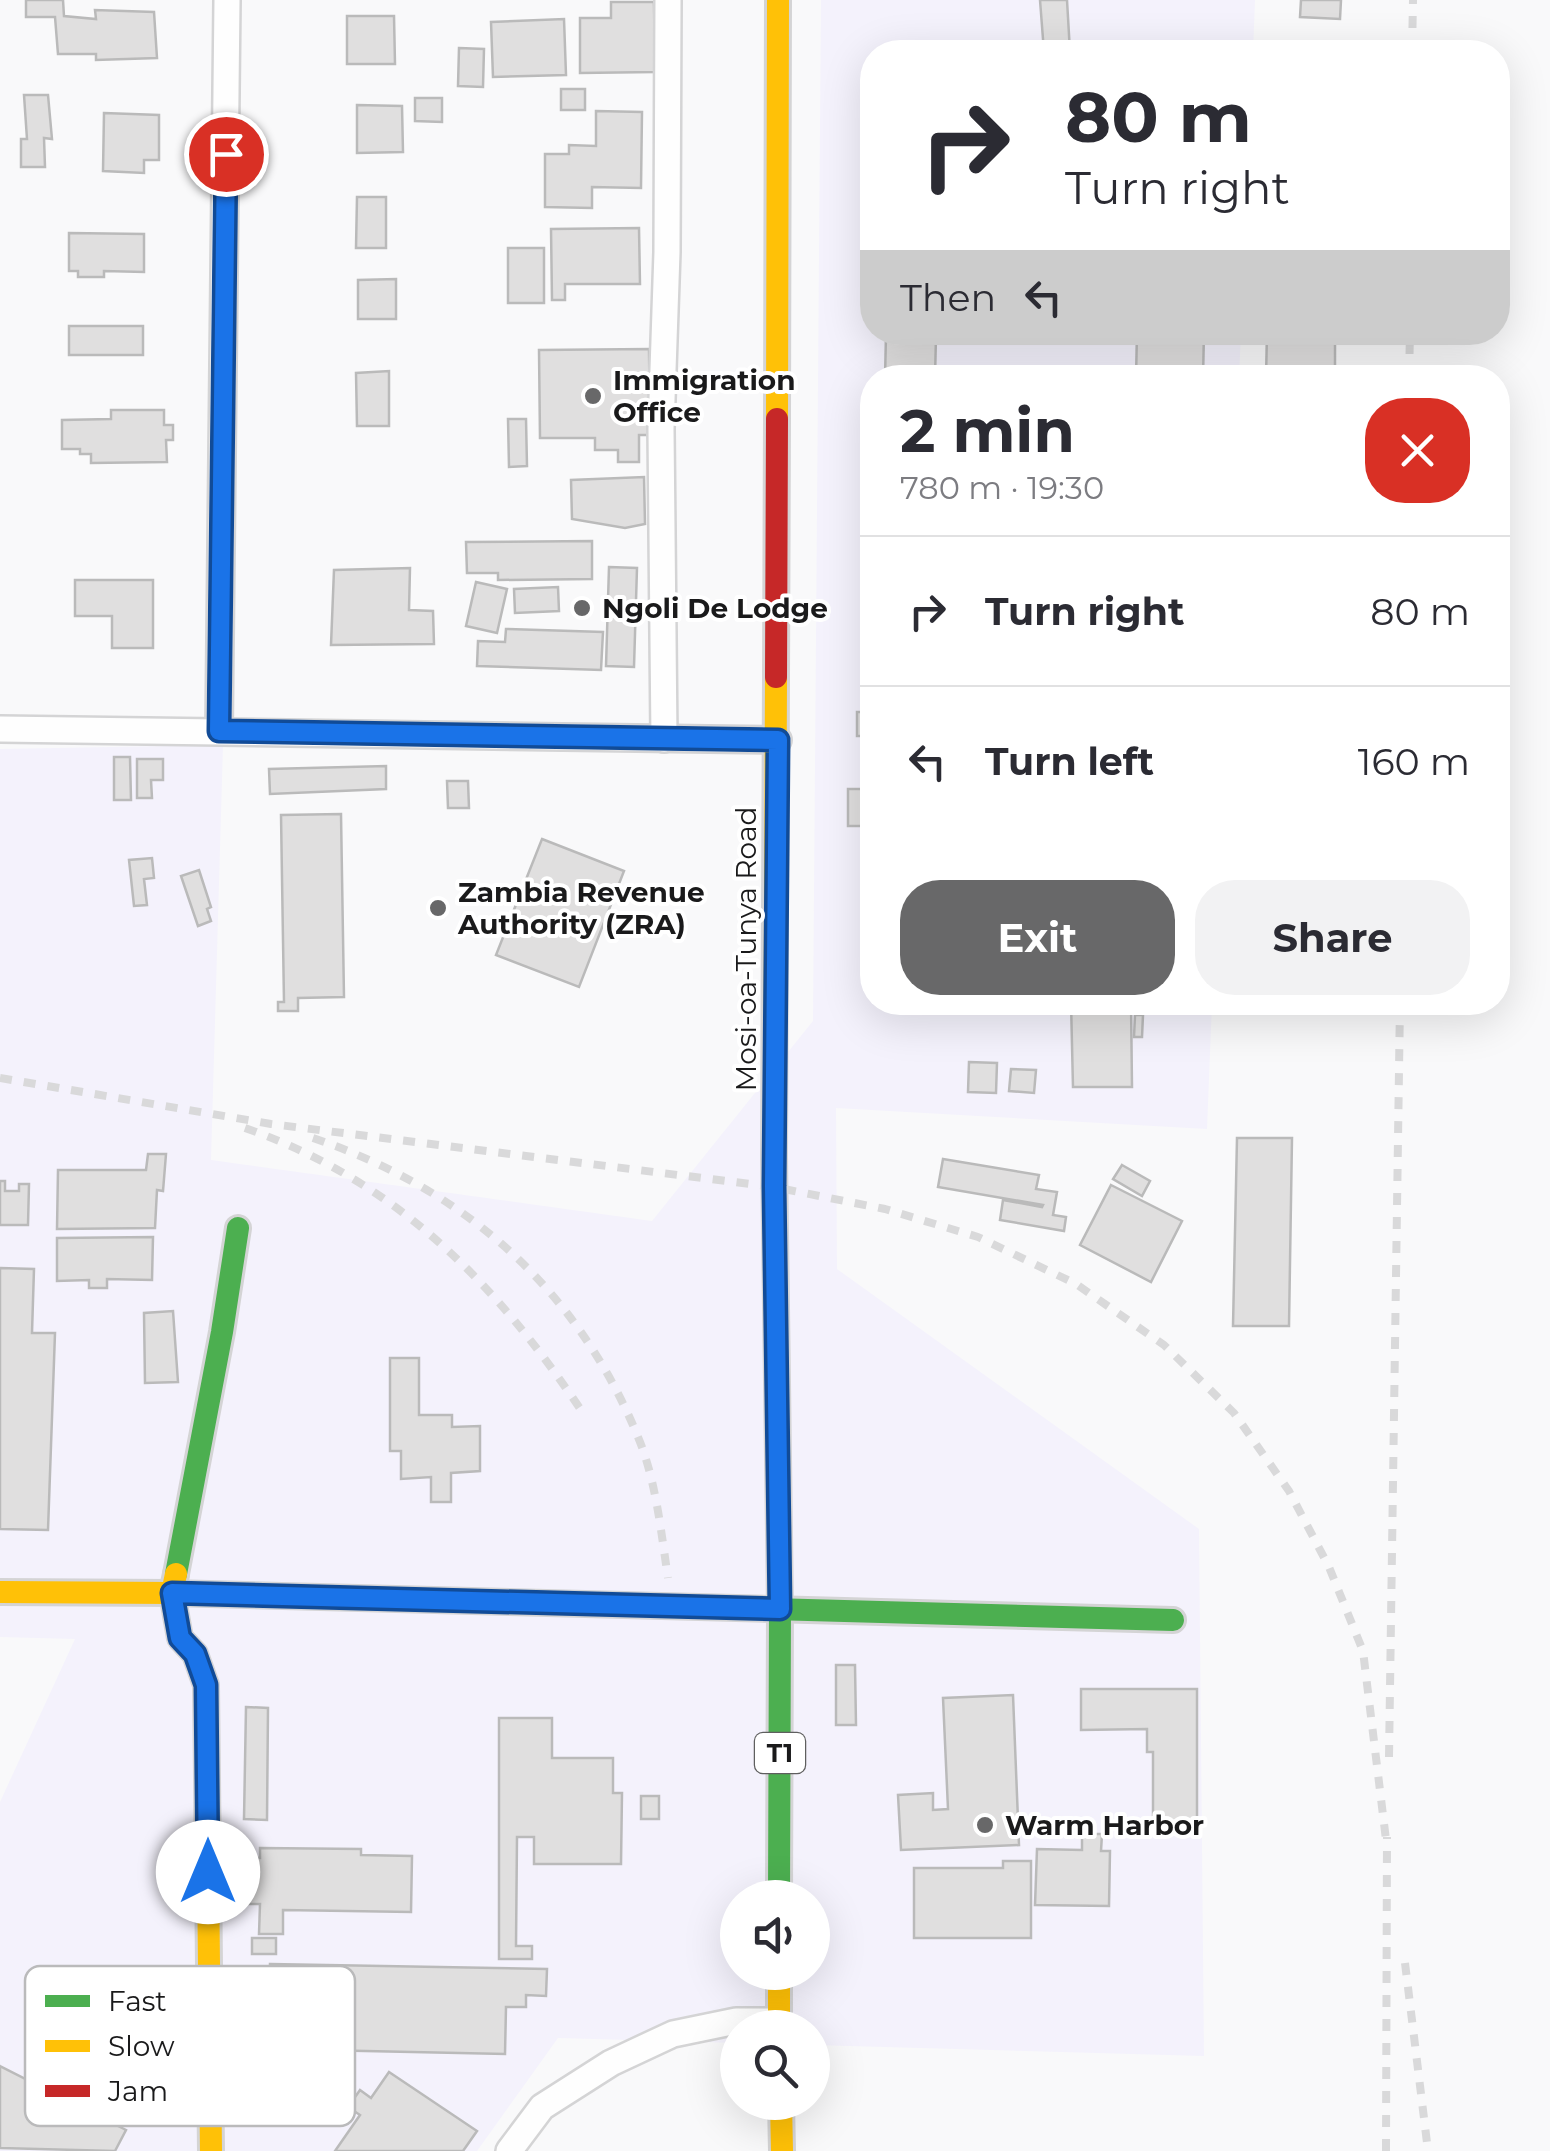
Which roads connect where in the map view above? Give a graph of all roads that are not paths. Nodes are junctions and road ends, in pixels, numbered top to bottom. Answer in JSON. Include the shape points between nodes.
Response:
{"nodes":[{"id":1,"x":227,"y":0,"type":"edge"},
{"id":2,"x":668,"y":0,"type":"edge"},
{"id":3,"x":778,"y":0,"type":"edge"},
{"id":4,"x":0,"y":729,"type":"edge"},
{"id":5,"x":219,"y":731,"type":"junction"},
{"id":6,"x":664,"y":739,"type":"junction"},
{"id":7,"x":778,"y":740,"type":"junction"},
{"id":8,"x":238,"y":1228,"type":"dead end"},
{"id":9,"x":0,"y":1592,"type":"edge"},
{"id":10,"x":172,"y":1593,"type":"junction"},
{"id":11,"x":780,"y":1609,"type":"junction"},
{"id":12,"x":1173,"y":1620,"type":"dead end"},
{"id":13,"x":779,"y":1880,"type":"edge"},
{"id":14,"x":207,"y":1966,"type":"edge"},
{"id":15,"x":720,"y":2024,"type":"edge"},
{"id":16,"x":781,"y":2120,"type":"edge"},
{"id":17,"x":509,"y":2151,"type":"edge"},
{"id":18,"x":782,"y":2151,"type":"edge"}],
"edges":[{"from":1,"to":5,"type":"street"},
{"from":2,"to":6,"type":"street"},
{"from":3,"to":7,"type":"main road","name":"Mosi-oa-Tunya Road","number":"T1"},
{"from":4,"to":5,"type":"street"},
{"from":5,"to":6,"type":"street"},
{"from":6,"to":7,"type":"street"},
{"from":7,"to":11,"type":"main road","name":"Mosi-oa-Tunya Road","number":"T1","via":[[774,1186]]},
{"from":8,"to":10,"type":"main road"},
{"from":9,"to":10,"type":"main road"},
{"from":10,"to":11,"type":"main road"},
{"from":10,"to":14,"type":"main road","via":[[180,1638],[195,1654],[206,1685]]},
{"from":11,"to":12,"type":"main road"},
{"from":11,"to":13,"type":"main road","name":"Mosi-oa-Tunya Road","number":"T1"},
{"from":15,"to":17,"type":"street","via":[[673,2034],[610,2064],[542,2107]]},
{"from":16,"to":18,"type":"main road"}]}
